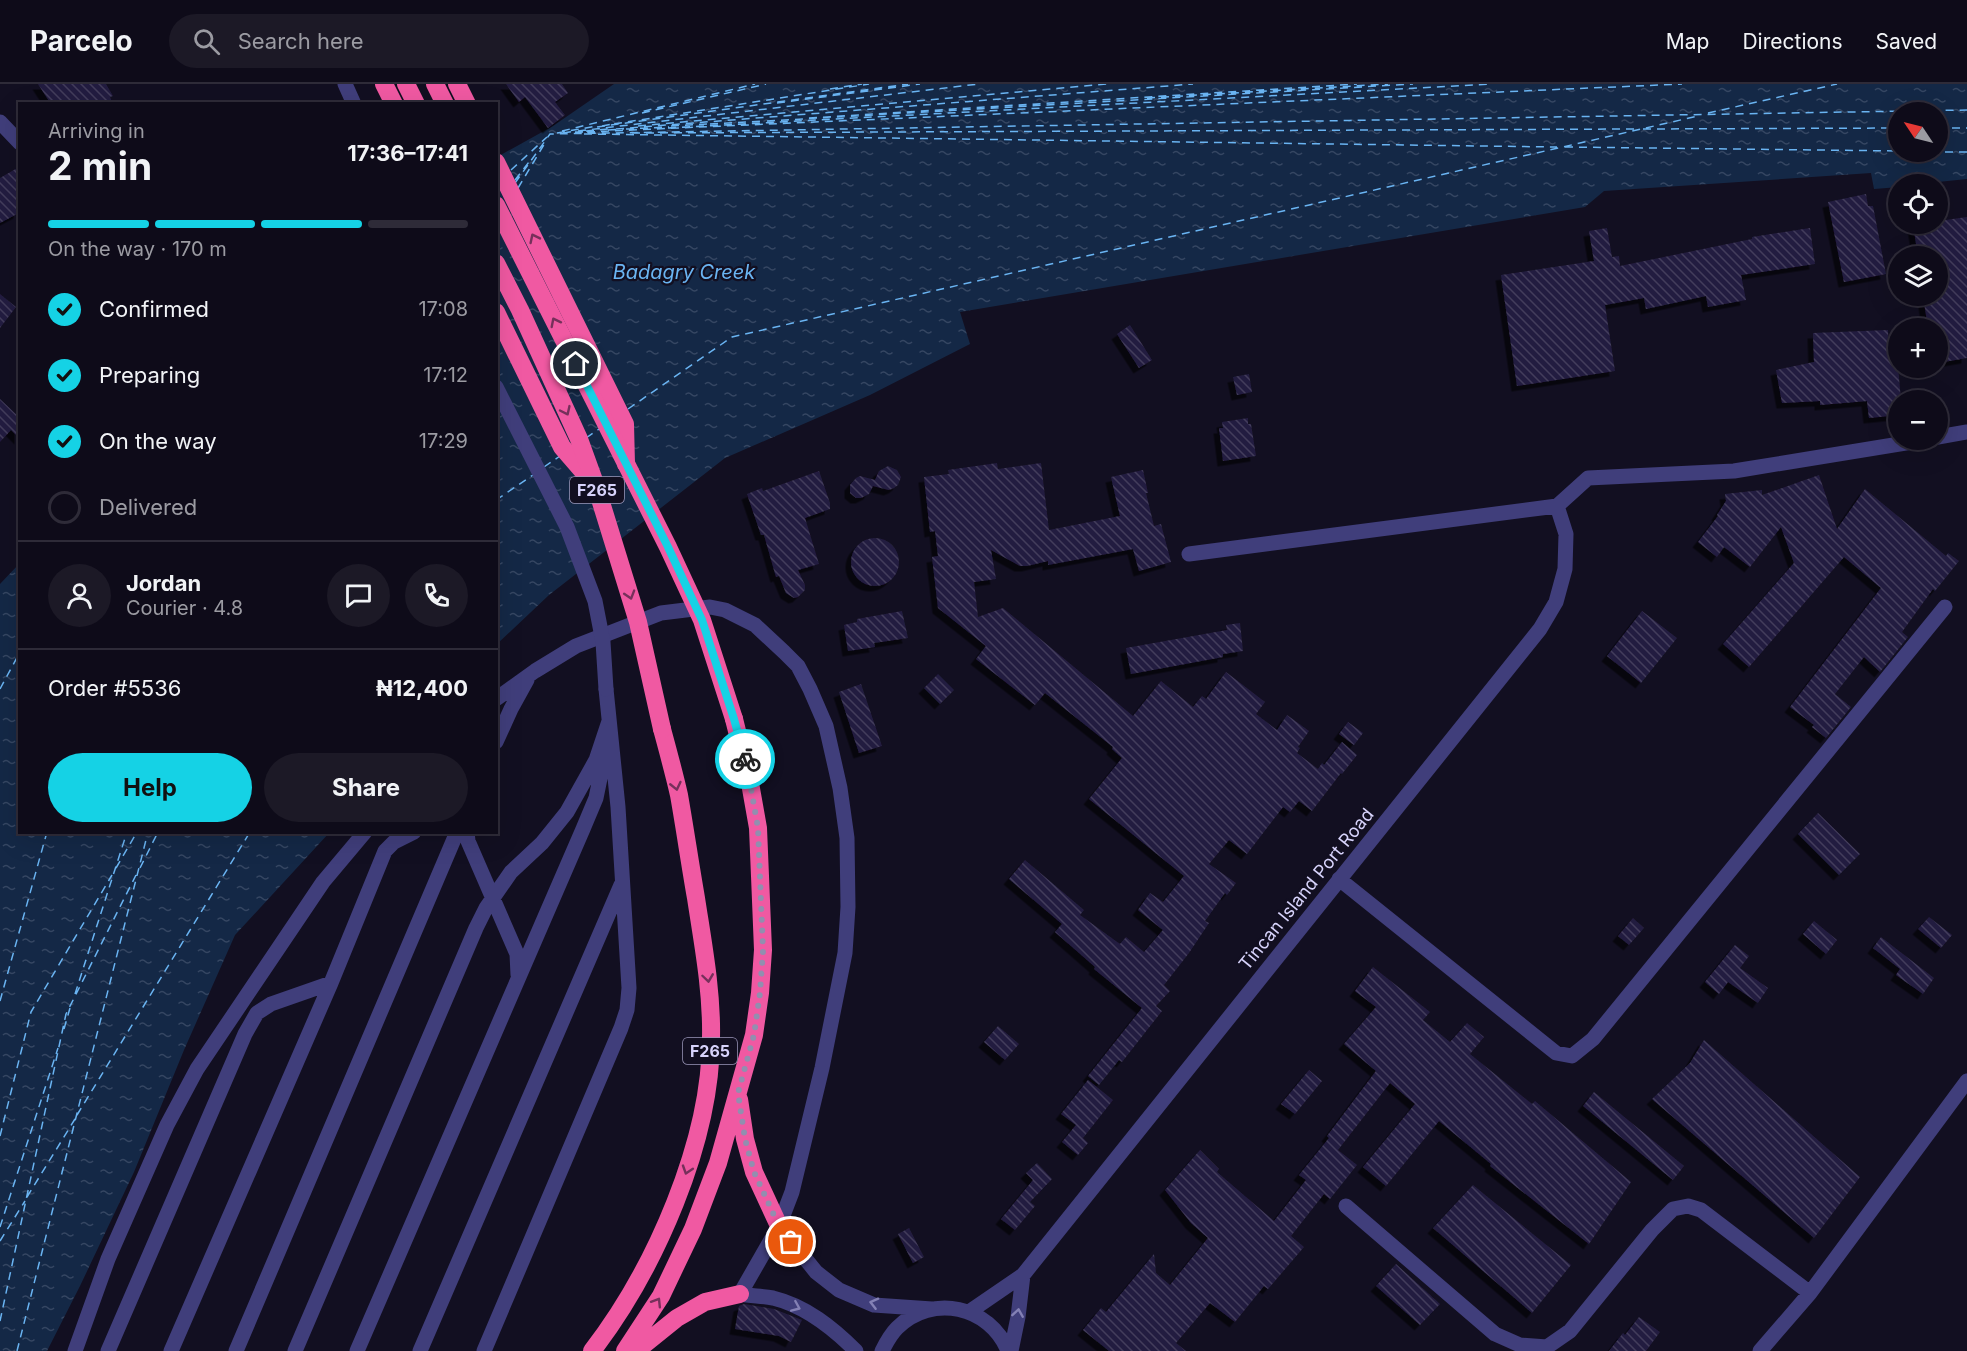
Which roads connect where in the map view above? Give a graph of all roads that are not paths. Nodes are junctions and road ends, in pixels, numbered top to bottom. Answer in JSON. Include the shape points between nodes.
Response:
{"nodes":[{"id":1,"x":345,"y":84,"type":"edge"},
{"id":2,"x":384,"y":84,"type":"edge"},
{"id":3,"x":406,"y":84,"type":"edge"},
{"id":4,"x":435,"y":84,"type":"edge"},
{"id":5,"x":457,"y":84,"type":"edge"},
{"id":6,"x":353,"y":102,"type":"edge"},
{"id":7,"x":393,"y":102,"type":"edge"},
{"id":8,"x":415,"y":102,"type":"edge"},
{"id":9,"x":444,"y":102,"type":"edge"},
{"id":10,"x":466,"y":102,"type":"edge"},
{"id":11,"x":0,"y":122,"type":"edge"},
{"id":12,"x":18,"y":142,"type":"edge"},
{"id":13,"x":498,"y":166,"type":"edge"},
{"id":14,"x":498,"y":210,"type":"edge"},
{"id":15,"x":498,"y":267,"type":"edge"},
{"id":16,"x":498,"y":316,"type":"edge"},
{"id":17,"x":498,"y":391,"type":"edge"},
{"id":18,"x":1967,"y":432,"type":"edge"},
{"id":19,"x":1948,"y":435,"type":"edge"},
{"id":20,"x":1888,"y":446,"type":"edge"},
{"id":21,"x":626,"y":464,"type":"junction"},
{"id":22,"x":596,"y":486,"type":"junction"},
{"id":23,"x":1557,"y":506,"type":"junction"},
{"id":24,"x":1189,"y":554,"type":"dead end"},
{"id":25,"x":1945,"y":607,"type":"dead end"},
{"id":26,"x":535,"y":670,"type":"junction"},
{"id":27,"x":498,"y":698,"type":"edge"},
{"id":28,"x":609,"y":721,"type":"junction"},
{"id":29,"x":498,"y":738,"type":"edge"},
{"id":30,"x":363,"y":834,"type":"edge"},
{"id":31,"x":410,"y":834,"type":"edge"},
{"id":32,"x":456,"y":834,"type":"edge"},
{"id":33,"x":467,"y":834,"type":"edge"},
{"id":34,"x":1339,"y":879,"type":"junction"},
{"id":35,"x":622,"y":882,"type":"junction"},
{"id":36,"x":493,"y":898,"type":"junction"},
{"id":37,"x":518,"y":980,"type":"junction"},
{"id":38,"x":331,"y":983,"type":"junction"},
{"id":39,"x":1967,"y":1081,"type":"edge"},
{"id":40,"x":738,"y":1093,"type":"junction"},
{"id":41,"x":1346,"y":1206,"type":"dead end"},
{"id":42,"x":779,"y":1226,"type":"junction"},
{"id":43,"x":1023,"y":1275,"type":"junction"},
{"id":44,"x":1810,"y":1293,"type":"junction"},
{"id":45,"x":740,"y":1294,"type":"junction"},
{"id":46,"x":932,"y":1309,"type":"junction"},
{"id":47,"x":969,"y":1312,"type":"junction"},
{"id":48,"x":75,"y":1351,"type":"edge"},
{"id":49,"x":108,"y":1351,"type":"edge"},
{"id":50,"x":171,"y":1351,"type":"edge"},
{"id":51,"x":236,"y":1351,"type":"edge"},
{"id":52,"x":295,"y":1351,"type":"edge"},
{"id":53,"x":357,"y":1351,"type":"edge"},
{"id":54,"x":420,"y":1351,"type":"edge"},
{"id":55,"x":484,"y":1351,"type":"edge"},
{"id":56,"x":591,"y":1351,"type":"edge"},
{"id":57,"x":625,"y":1351,"type":"edge"},
{"id":58,"x":636,"y":1351,"type":"edge"},
{"id":59,"x":856,"y":1351,"type":"edge"},
{"id":60,"x":882,"y":1351,"type":"edge"},
{"id":61,"x":1009,"y":1351,"type":"edge"},
{"id":62,"x":1760,"y":1351,"type":"edge"}],
"edges":[{"from":1,"to":6,"type":"street"},
{"from":2,"to":7,"type":"highway"},
{"from":3,"to":8,"type":"highway"},
{"from":4,"to":9,"type":"highway"},
{"from":5,"to":10,"type":"highway"},
{"from":11,"to":12,"type":"street"},
{"from":21,"to":13,"type":"highway","one_way":true,"via":[[626,424]]},
{"from":21,"to":14,"type":"highway","number":"F265","one_way":true,"bridge":true},
{"from":15,"to":22,"type":"highway","number":"F265","one_way":true,"bridge":true,"via":[[574,428]]},
{"from":16,"to":22,"type":"highway","via":[[562,447]]},
{"from":17,"to":28,"type":"street","bridge":true,"via":[[567,527],[595,601],[603,642]]},
{"from":18,"to":19,"type":"street"},
{"from":20,"to":23,"type":"street","via":[[1734,471],[1588,478]]},
{"from":21,"to":40,"type":"highway","number":"F265","bridge":true,"via":[[702,620],[750,783],[758,828],[763,951],[754,1035]]},
{"from":22,"to":56,"type":"highway","number":"F265","one_way":true,"bridge":true,"via":[[638,622],[678,793],[709,986],[711,1039],[707,1091],[697,1142],[682,1185],[632,1290]]},
{"from":23,"to":24,"type":"street"},
{"from":23,"to":34,"type":"street","name":"Tincan Island Port Road","via":[[1566,534],[1565,569],[1556,602],[1540,629]]},
{"from":25,"to":34,"type":"street","via":[[1593,1039],[1572,1056],[1556,1053]]},
{"from":26,"to":27,"type":"street"},
{"from":26,"to":29,"type":"street","via":[[520,691]]},
{"from":26,"to":42,"type":"street","via":[[576,646],[661,613],[710,607],[755,625],[798,666],[810,689],[826,726],[840,788],[846,838],[845,953],[822,1068],[792,1192]]},
{"from":28,"to":35,"type":"street"},
{"from":28,"to":36,"type":"street","via":[[596,760],[567,812]]},
{"from":28,"to":37,"type":"street","via":[[596,798]]},
{"from":30,"to":48,"type":"street","via":[[323,882],[197,1069],[167,1125],[108,1259]]},
{"from":31,"to":38,"type":"street","via":[[385,851]]},
{"from":32,"to":51,"type":"street"},
{"from":33,"to":36,"type":"street"},
{"from":34,"to":43,"type":"street","name":"Tincan Island Port Road"},
{"from":35,"to":54,"type":"street"},
{"from":35,"to":55,"type":"street","via":[[627,1010]]},
{"from":36,"to":37,"type":"street","via":[[517,954]]},
{"from":36,"to":52,"type":"street","via":[[476,928]]},
{"from":37,"to":53,"type":"street"},
{"from":38,"to":49,"type":"street","via":[[271,1004],[257,1013]]},
{"from":38,"to":50,"type":"street"},
{"from":39,"to":44,"type":"street"},
{"from":40,"to":42,"type":"highway","via":[[754,1172]]},
{"from":57,"to":40,"type":"highway","number":"F265","one_way":true,"via":[[661,1296],[693,1229],[718,1163]]},
{"from":41,"to":44,"type":"street","via":[[1495,1334],[1520,1345],[1547,1347],[1570,1331],[1652,1230],[1673,1209],[1688,1206],[1701,1210]]},
{"from":42,"to":45,"type":"street"},
{"from":46,"to":42,"type":"street","one_way":true,"via":[[874,1305],[840,1290],[816,1272]]},
{"from":43,"to":47,"type":"street","name":"Tincan Island Port Road"},
{"from":61,"to":43,"type":"street","one_way":true},
{"from":44,"to":62,"type":"street"},
{"from":45,"to":58,"type":"highway","via":[[705,1302],[677,1318]]},
{"from":45,"to":59,"type":"street","one_way":true,"via":[[773,1298],[801,1309],[834,1329]]},
{"from":46,"to":47,"type":"street","via":[[957,1308]]},
{"from":46,"to":60,"type":"street","via":[[902,1324]]},
{"from":47,"to":61,"type":"street","via":[[990,1324]]}]}
